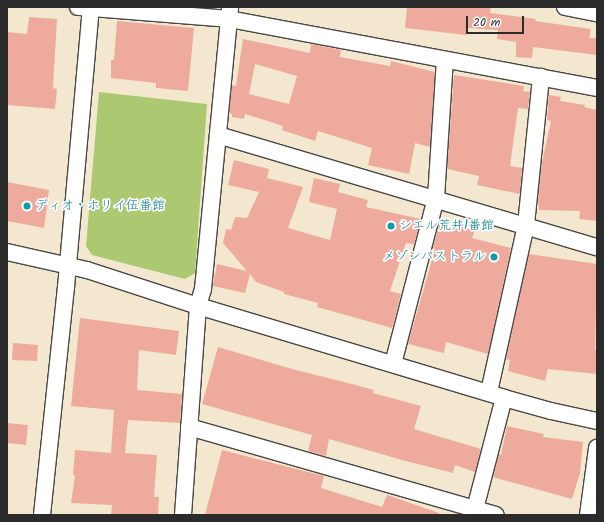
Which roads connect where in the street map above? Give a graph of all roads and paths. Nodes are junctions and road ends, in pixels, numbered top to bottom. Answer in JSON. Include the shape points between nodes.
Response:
{"nodes":[{"id":1,"x":87,"y":7,"type":"edge"},
{"id":2,"x":565,"y":7,"type":"edge"},
{"id":3,"x":597,"y":12,"type":"edge"},
{"id":4,"x":229,"y":13,"type":"edge"},
{"id":5,"x":445,"y":60,"type":"junction"},
{"id":6,"x":541,"y":77,"type":"junction"},
{"id":7,"x":597,"y":88,"type":"edge"},
{"id":8,"x":218,"y":135,"type":"junction"},
{"id":9,"x":436,"y":198,"type":"junction"},
{"id":10,"x":526,"y":225,"type":"junction"},
{"id":11,"x":597,"y":247,"type":"edge"},
{"id":12,"x":7,"y":252,"type":"edge"},
{"id":13,"x":68,"y":265,"type":"junction"},
{"id":14,"x":198,"y":306,"type":"junction"},
{"id":15,"x":393,"y":364,"type":"junction"},
{"id":16,"x":489,"y":392,"type":"junction"},
{"id":17,"x":504,"y":398,"type":"junction"},
{"id":18,"x":597,"y":421,"type":"edge"},
{"id":19,"x":189,"y":427,"type":"junction"},
{"id":20,"x":597,"y":448,"type":"edge"},
{"id":21,"x":474,"y":509,"type":"junction"},
{"id":22,"x":42,"y":515,"type":"edge"},
{"id":23,"x":183,"y":515,"type":"edge"},
{"id":24,"x":496,"y":515,"type":"edge"},
{"id":25,"x":588,"y":515,"type":"edge"}],
"edges":[{"from":1,"to":4,"type":"street"},
{"from":1,"to":13,"type":"street"},
{"from":2,"to":3,"type":"street"},
{"from":4,"to":5,"type":"street"},
{"from":4,"to":8,"type":"street"},
{"from":5,"to":6,"type":"street"},
{"from":5,"to":9,"type":"street"},
{"from":6,"to":7,"type":"street"},
{"from":6,"to":10,"type":"street"},
{"from":8,"to":9,"type":"street"},
{"from":8,"to":14,"type":"street","via":[[203,289]]},
{"from":9,"to":10,"type":"street"},
{"from":9,"to":15,"type":"street"},
{"from":10,"to":11,"type":"street"},
{"from":10,"to":16,"type":"street"},
{"from":12,"to":13,"type":"street"},
{"from":13,"to":14,"type":"street"},
{"from":13,"to":22,"type":"street"},
{"from":14,"to":15,"type":"street"},
{"from":14,"to":19,"type":"street"},
{"from":15,"to":16,"type":"street"},
{"from":16,"to":17,"type":"street"},
{"from":17,"to":18,"type":"street"},
{"from":17,"to":21,"type":"street"},
{"from":19,"to":21,"type":"street"},
{"from":19,"to":23,"type":"street"},
{"from":20,"to":25,"type":"street"},
{"from":21,"to":24,"type":"street"}]}
